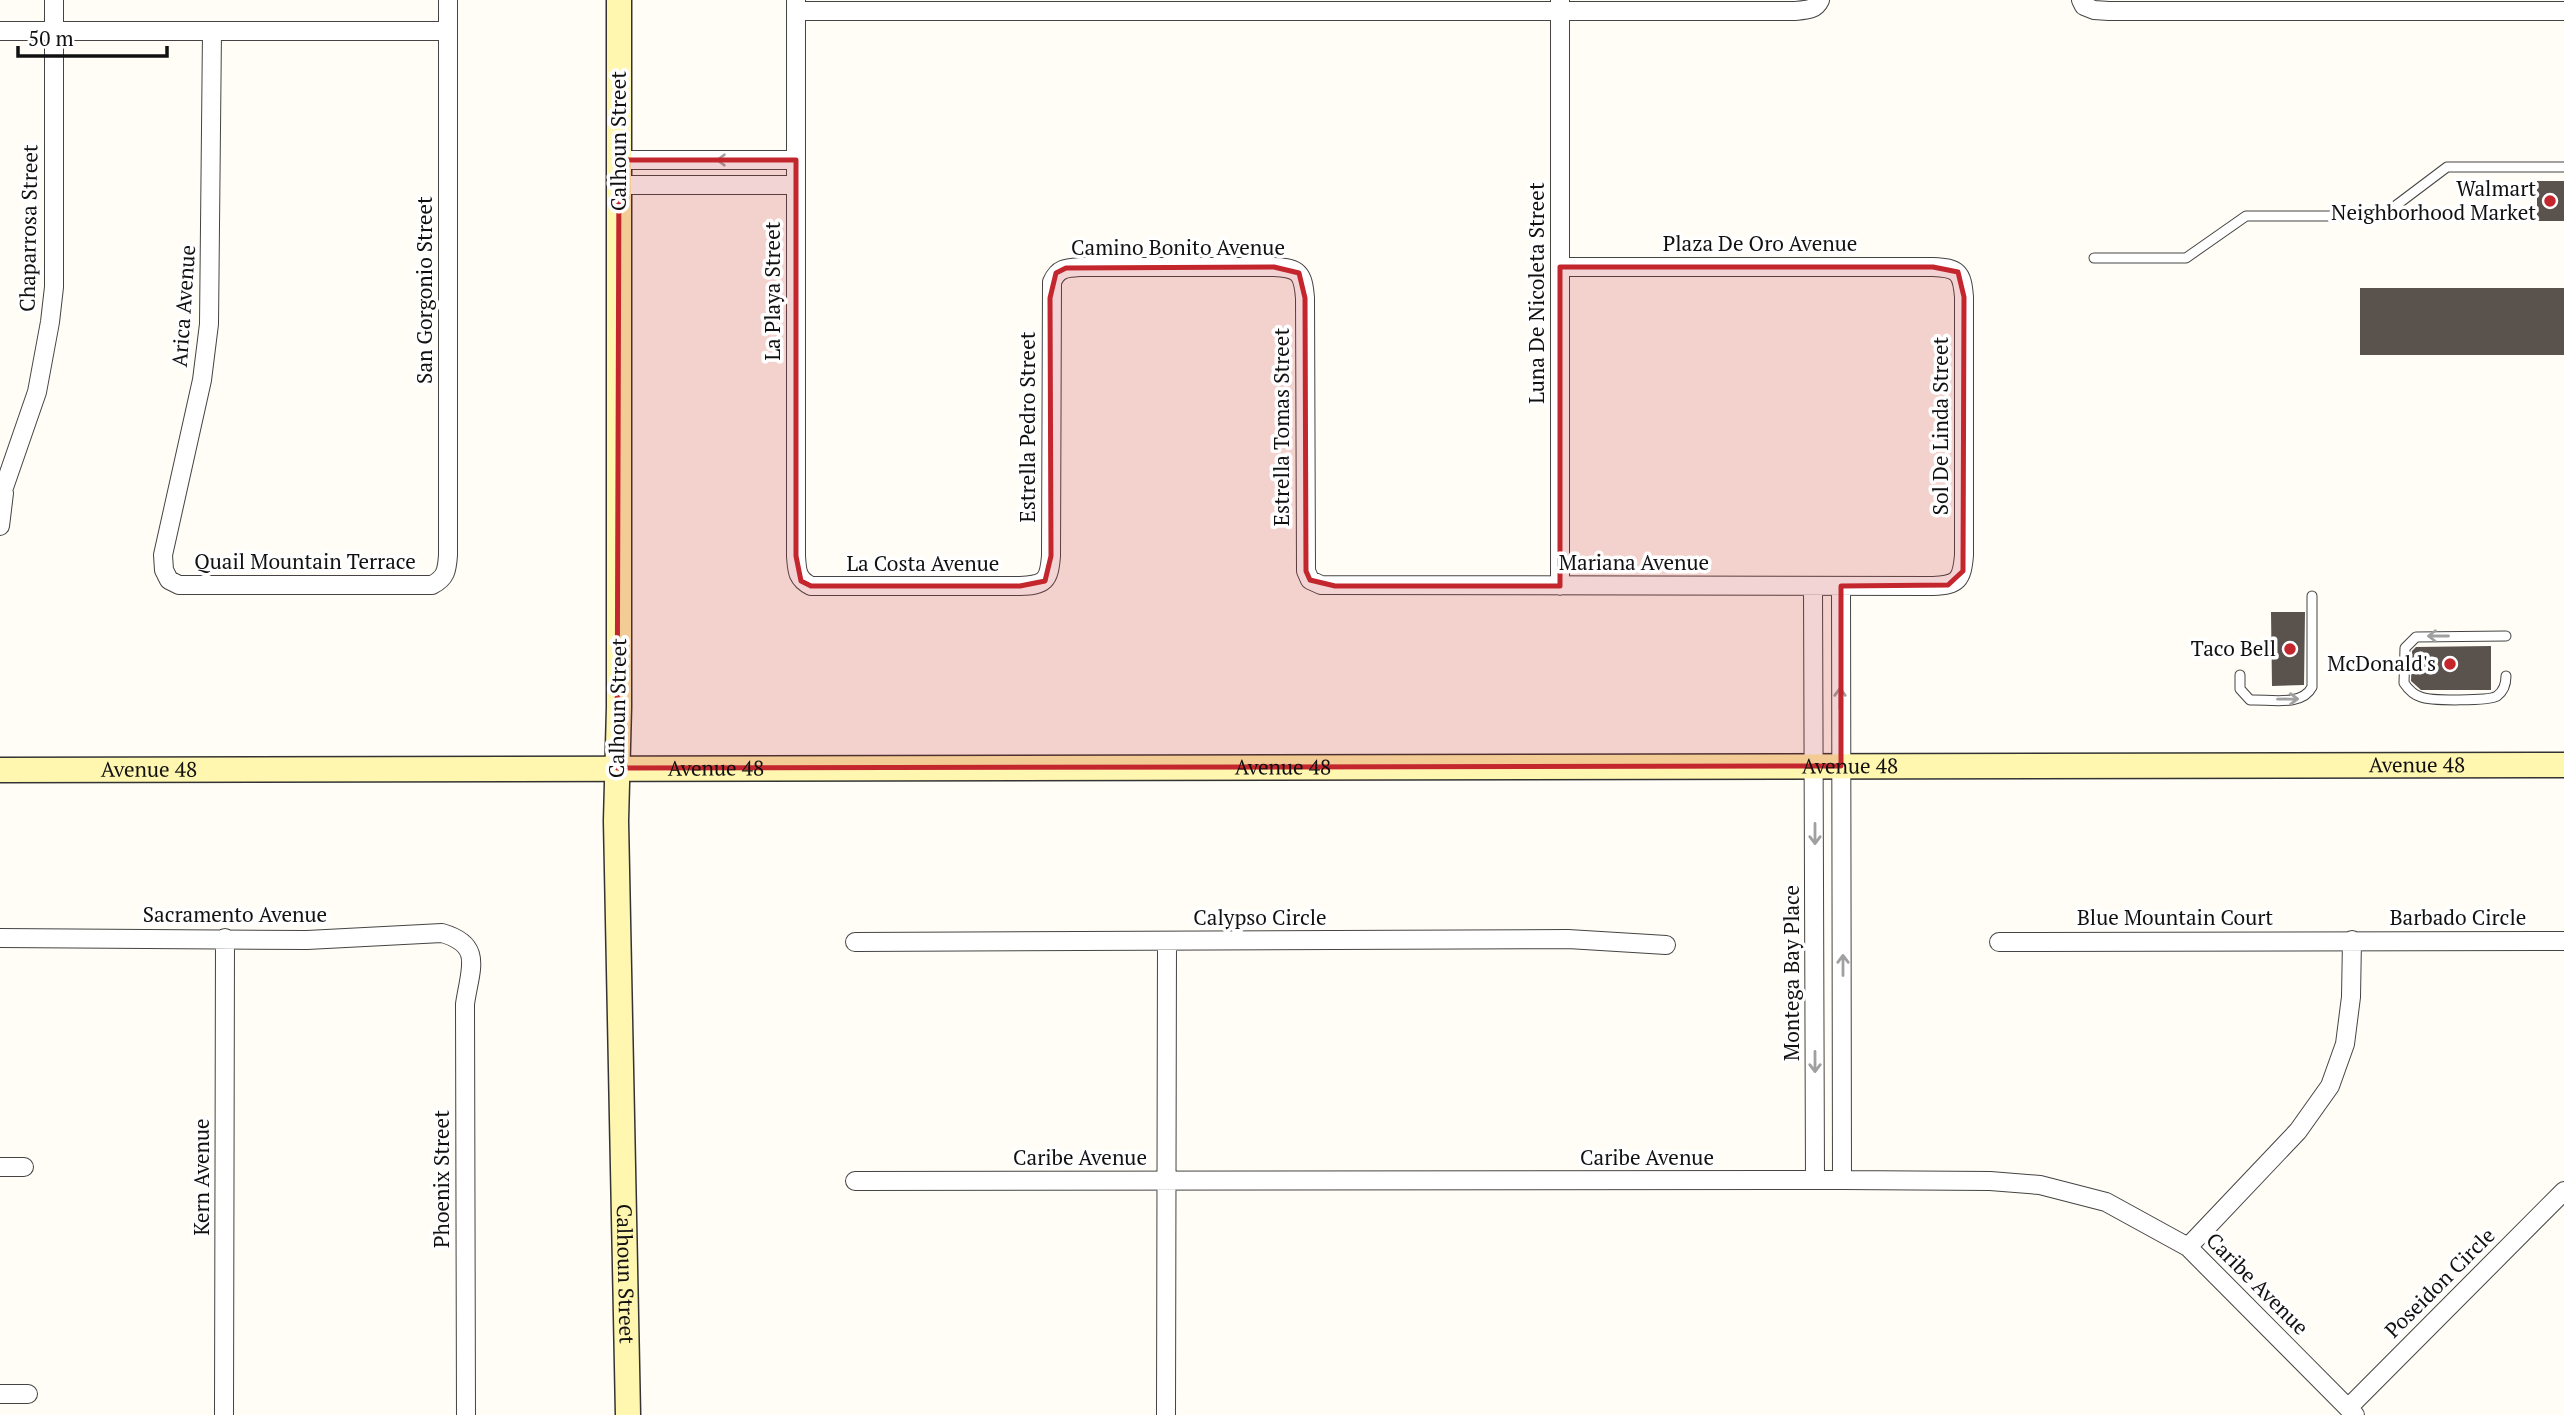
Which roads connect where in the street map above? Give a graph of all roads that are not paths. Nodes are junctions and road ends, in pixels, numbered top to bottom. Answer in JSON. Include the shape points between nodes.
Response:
{"nodes":[{"id":1,"x":54,"y":0,"type":"edge"},
{"id":2,"x":448,"y":0,"type":"edge"},
{"id":3,"x":619,"y":0,"type":"edge"},
{"id":4,"x":1819,"y":3,"type":"edge"},
{"id":5,"x":2082,"y":3,"type":"edge"},
{"id":6,"x":796,"y":5,"type":"edge"},
{"id":7,"x":1050,"y":5,"type":"edge"},
{"id":8,"x":1305,"y":5,"type":"edge"},
{"id":9,"x":1560,"y":5,"type":"edge"},
{"id":10,"x":2564,"y":11,"type":"edge"},
{"id":11,"x":0,"y":31,"type":"edge"},
{"id":12,"x":54,"y":31,"type":"junction"},
{"id":13,"x":212,"y":31,"type":"junction"},
{"id":14,"x":448,"y":31,"type":"junction"},
{"id":15,"x":619,"y":160,"type":"junction"},
{"id":16,"x":796,"y":160,"type":"junction"},
{"id":17,"x":2564,"y":167,"type":"edge"},
{"id":18,"x":619,"y":185,"type":"junction"},
{"id":19,"x":796,"y":185,"type":"junction"},
{"id":20,"x":2094,"y":258,"type":"dead end"},
{"id":21,"x":1560,"y":267,"type":"junction"},
{"id":22,"x":1958,"y":272,"type":"joint"},
{"id":23,"x":1056,"y":273,"type":"joint"},
{"id":24,"x":1299,"y":273,"type":"joint"},
{"id":25,"x":2,"y":496,"type":"edge"},
{"id":26,"x":0,"y":526,"type":"edge"},
{"id":27,"x":169,"y":580,"type":"joint"},
{"id":28,"x":442,"y":580,"type":"joint"},
{"id":29,"x":1310,"y":580,"type":"joint"},
{"id":30,"x":1958,"y":580,"type":"joint"},
{"id":31,"x":801,"y":581,"type":"joint"},
{"id":32,"x":1045,"y":581,"type":"joint"},
{"id":33,"x":1560,"y":586,"type":"junction"},
{"id":34,"x":1813,"y":586,"type":"junction"},
{"id":35,"x":1841,"y":586,"type":"junction"},
{"id":36,"x":2312,"y":596,"type":"dead end"},
{"id":37,"x":2506,"y":636,"type":"dead end"},
{"id":38,"x":2239,"y":675,"type":"dead end"},
{"id":39,"x":2506,"y":676,"type":"dead end"},
{"id":40,"x":2564,"y":765,"type":"edge"},
{"id":41,"x":1813,"y":766,"type":"junction"},
{"id":42,"x":1841,"y":766,"type":"junction"},
{"id":43,"x":617,"y":768,"type":"junction"},
{"id":44,"x":0,"y":770,"type":"edge"},
{"id":45,"x":0,"y":938,"type":"edge"},
{"id":46,"x":225,"y":938,"type":"junction"},
{"id":47,"x":2352,"y":940,"type":"junction"},
{"id":48,"x":1167,"y":941,"type":"junction"},
{"id":49,"x":2564,"y":941,"type":"edge"},
{"id":50,"x":855,"y":942,"type":"dead end"},
{"id":51,"x":1999,"y":942,"type":"dead end"},
{"id":52,"x":467,"y":944,"type":"joint"},
{"id":53,"x":1666,"y":945,"type":"dead end"},
{"id":54,"x":0,"y":1167,"type":"edge"},
{"id":55,"x":23,"y":1167,"type":"dead end"},
{"id":56,"x":1815,"y":1180,"type":"junction"},
{"id":57,"x":1842,"y":1180,"type":"junction"},
{"id":58,"x":855,"y":1181,"type":"dead end"},
{"id":59,"x":1168,"y":1181,"type":"junction"},
{"id":60,"x":2564,"y":1191,"type":"edge"},
{"id":61,"x":2188,"y":1247,"type":"junction"},
{"id":62,"x":0,"y":1394,"type":"edge"},
{"id":63,"x":29,"y":1394,"type":"dead end"},
{"id":64,"x":2352,"y":1411,"type":"edge"},
{"id":65,"x":224,"y":1415,"type":"edge"},
{"id":66,"x":466,"y":1415,"type":"edge"},
{"id":67,"x":628,"y":1415,"type":"edge"},
{"id":68,"x":1166,"y":1415,"type":"edge"}],
"edges":[{"from":1,"to":12,"type":"street","name":"Chaparrosa Street"},
{"from":2,"to":14,"type":"street","name":"San Gorgonio Street"},
{"from":3,"to":15,"type":"main road","name":"Calhoun Street"},
{"from":4,"to":9,"type":"street","via":[[1793,11]]},
{"from":5,"to":10,"type":"street","via":[[2109,11]]},
{"from":6,"to":7,"type":"street"},
{"from":6,"to":16,"type":"street","name":"La Playa Street"},
{"from":7,"to":8,"type":"street"},
{"from":8,"to":9,"type":"street"},
{"from":9,"to":21,"type":"street","name":"Luna De Nicoleta Street"},
{"from":11,"to":12,"type":"street"},
{"from":12,"to":13,"type":"street"},
{"from":12,"to":25,"type":"street","name":"Chaparrosa Street","via":[[54,287],[37,392]]},
{"from":13,"to":14,"type":"street"},
{"from":13,"to":27,"type":"street","name":"Arica Avenue","via":[[209,324],[202,380],[163,555]]},
{"from":14,"to":28,"type":"street","name":"San Gorgonio Street","via":[[448,555]]},
{"from":16,"to":15,"type":"street","one_way":true},
{"from":15,"to":18,"type":"main road","name":"Calhoun Street"},
{"from":16,"to":19,"type":"street","name":"La Playa Street"},
{"from":17,"to":20,"type":"lane","via":[[2447,167],[2382,216],[2246,216],[2186,258]]},
{"from":18,"to":19,"type":"street"},
{"from":18,"to":43,"type":"main road","name":"Calhoun Street"},
{"from":19,"to":31,"type":"street","name":"La Playa Street","via":[[796,556]]},
{"from":21,"to":22,"type":"street","name":"Plaza De Oro Avenue","via":[[1948,267]]},
{"from":21,"to":33,"type":"street","name":"Luna De Nicoleta Street"},
{"from":22,"to":30,"type":"street","name":"Sol De Linda Street","via":[[1964,297],[1964,555]]},
{"from":23,"to":24,"type":"street","name":"Camino Bonito Avenue","via":[[1066,268],[1274,267]]},
{"from":23,"to":32,"type":"street","name":"Estrella Pedro Street","via":[[1051,298],[1051,556]]},
{"from":24,"to":29,"type":"street","name":"Estrella Tomas Street","via":[[1305,298],[1305,555]]},
{"from":25,"to":26,"type":"street","name":"Chaparrosa Street"},
{"from":27,"to":28,"type":"street","name":"Quail Mountain Terrace","via":[[179,585],[432,585]]},
{"from":29,"to":33,"type":"street","name":"Mariana Avenue","via":[[1335,586]]},
{"from":30,"to":35,"type":"street","name":"Mariana Avenue","via":[[1941,586]]},
{"from":31,"to":32,"type":"street","name":"La Costa Avenue","via":[[811,586],[1035,586]]},
{"from":33,"to":34,"type":"street","name":"Mariana Avenue"},
{"from":34,"to":35,"type":"street","name":"Mariana Avenue"},
{"from":34,"to":41,"type":"street","name":"Montega Bay Place"},
{"from":42,"to":35,"type":"street","one_way":true},
{"from":38,"to":36,"type":"lane","one_way":true,"via":[[2239,689],[2249,700],[2302,699],[2310,692]]},
{"from":37,"to":39,"type":"lane","one_way":true,"via":[[2416,637],[2404,652],[2404,683],[2424,699],[2489,699],[2502,691]]},
{"from":40,"to":42,"type":"main road","name":"Avenue 48"},
{"from":41,"to":42,"type":"main road","name":"Avenue 48"},
{"from":41,"to":43,"type":"main road","name":"Avenue 48"},
{"from":41,"to":56,"type":"street","name":"Montega Bay Place","one_way":true},
{"from":57,"to":42,"type":"street","one_way":true},
{"from":43,"to":44,"type":"main road","name":"Avenue 48"},
{"from":43,"to":67,"type":"main road","name":"Calhoun Street"},
{"from":45,"to":46,"type":"street","name":"Sacramento Avenue"},
{"from":46,"to":52,"type":"street","name":"Sacramento Avenue","via":[[307,940],[442,933]]},
{"from":46,"to":65,"type":"street","name":"Kern Avenue"},
{"from":47,"to":49,"type":"street","name":"Barbado Circle"},
{"from":47,"to":51,"type":"street","name":"Blue Mountain Court"},
{"from":47,"to":61,"type":"street","via":[[2345,1044],[2330,1086],[2298,1131]]},
{"from":48,"to":50,"type":"street","name":"Calypso Circle"},
{"from":48,"to":53,"type":"street","name":"Calypso Circle","via":[[1568,939]]},
{"from":48,"to":59,"type":"street"},
{"from":52,"to":66,"type":"street","name":"Phoenix Street","via":[[471,958],[465,1004]]},
{"from":54,"to":55,"type":"street"},
{"from":56,"to":57,"type":"street","name":"Caribe Avenue"},
{"from":56,"to":59,"type":"street","name":"Caribe Avenue"},
{"from":57,"to":61,"type":"street","name":"Caribe Avenue","via":[[2040,1185],[2106,1202]]},
{"from":58,"to":59,"type":"street","name":"Caribe Avenue"},
{"from":59,"to":68,"type":"street"},
{"from":60,"to":64,"type":"street","name":"Poseidon Circle"},
{"from":61,"to":64,"type":"street","name":"Caribe Avenue"},
{"from":62,"to":63,"type":"street"}]}
